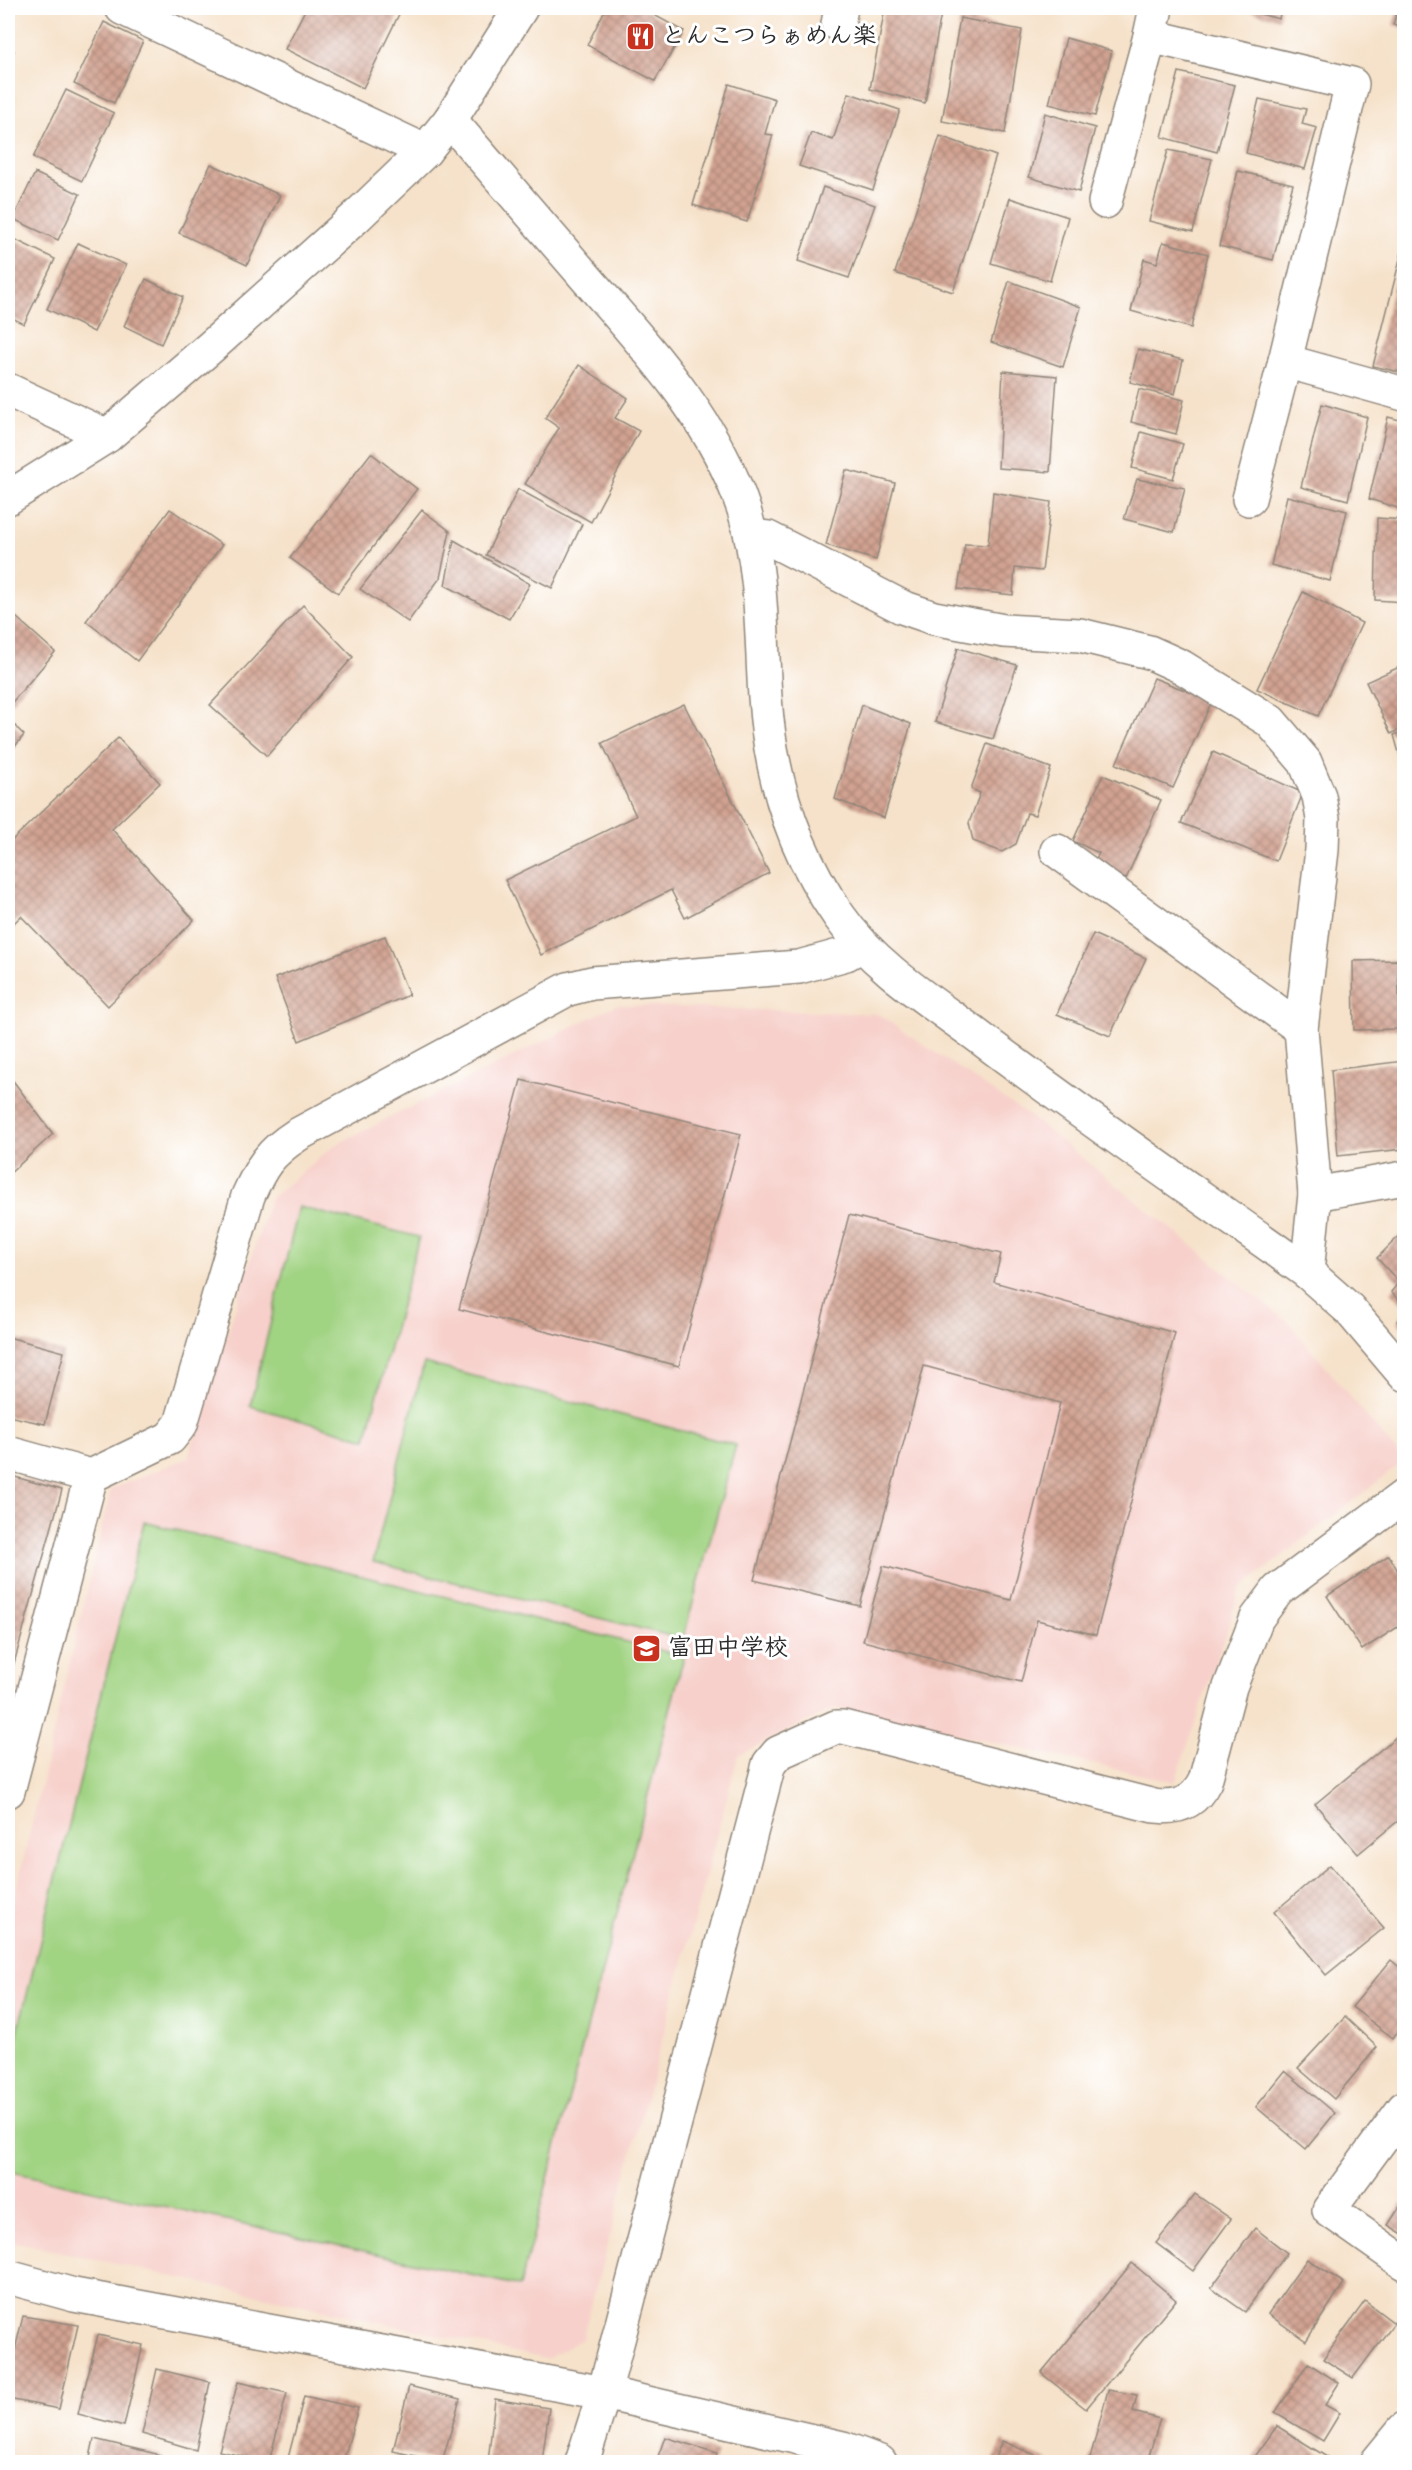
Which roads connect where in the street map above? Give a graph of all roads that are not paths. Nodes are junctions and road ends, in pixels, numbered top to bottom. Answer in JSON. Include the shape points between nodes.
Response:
{"nodes":[{"id":1,"x":122,"y":8,"type":"edge"},
{"id":2,"x":521,"y":8,"type":"edge"},
{"id":3,"x":1153,"y":22,"type":"edge"},
{"id":4,"x":450,"y":120,"type":"junction"},
{"id":5,"x":425,"y":151,"type":"junction"},
{"id":6,"x":1105,"y":202,"type":"dead end"},
{"id":7,"x":1285,"y":361,"type":"junction"},
{"id":8,"x":8,"y":390,"type":"edge"},
{"id":9,"x":1404,"y":394,"type":"edge"},
{"id":10,"x":107,"y":436,"type":"junction"},
{"id":11,"x":8,"y":498,"type":"edge"},
{"id":12,"x":1249,"y":499,"type":"dead end"},
{"id":13,"x":751,"y":537,"type":"junction"},
{"id":14,"x":1057,"y":851,"type":"dead end"},
{"id":15,"x":862,"y":945,"type":"junction"},
{"id":16,"x":1301,"y":1029,"type":"junction"},
{"id":17,"x":1404,"y":1178,"type":"edge"},
{"id":18,"x":1315,"y":1194,"type":"junction"},
{"id":19,"x":1307,"y":1272,"type":"junction"},
{"id":20,"x":1404,"y":1374,"type":"edge"},
{"id":21,"x":8,"y":1453,"type":"edge"},
{"id":22,"x":91,"y":1476,"type":"junction"},
{"id":23,"x":1404,"y":1496,"type":"edge"},
{"id":24,"x":8,"y":1791,"type":"edge"},
{"id":25,"x":1404,"y":2108,"type":"edge"},
{"id":26,"x":1404,"y":2263,"type":"edge"},
{"id":27,"x":8,"y":2277,"type":"edge"},
{"id":28,"x":604,"y":2393,"type":"junction"},
{"id":29,"x":1404,"y":2429,"type":"edge"},
{"id":30,"x":582,"y":2463,"type":"edge"},
{"id":31,"x":880,"y":2463,"type":"edge"},
{"id":32,"x":1377,"y":2463,"type":"edge"}],
"edges":[{"from":1,"to":5,"type":"street"},
{"from":2,"to":4,"type":"street"},
{"from":3,"to":6,"type":"street"},
{"from":3,"to":7,"type":"street","via":[[1352,84]]},
{"from":4,"to":5,"type":"street"},
{"from":4,"to":13,"type":"street","via":[[656,358],[729,470]]},
{"from":5,"to":10,"type":"street","via":[[212,346]]},
{"from":7,"to":9,"type":"street"},
{"from":7,"to":12,"type":"street"},
{"from":8,"to":10,"type":"street"},
{"from":10,"to":11,"type":"street"},
{"from":13,"to":15,"type":"street","via":[[758,566],[765,700],[777,786],[809,867]]},
{"from":13,"to":16,"type":"street","via":[[768,538],[902,607],[934,618],[1004,631],[1080,635],[1149,652],[1182,667],[1270,721],[1305,762],[1319,796],[1323,819]]},
{"from":14,"to":16,"type":"street"},
{"from":15,"to":19,"type":"street","via":[[1014,1064]]},
{"from":15,"to":22,"type":"street","via":[[846,954],[799,967],[592,983],[568,989],[276,1148],[262,1165],[240,1218],[181,1424],[171,1438]]},
{"from":16,"to":18,"type":"street"},
{"from":17,"to":18,"type":"street"},
{"from":18,"to":19,"type":"street"},
{"from":19,"to":20,"type":"street","via":[[1349,1309]]},
{"from":21,"to":22,"type":"street"},
{"from":22,"to":24,"type":"street"},
{"from":23,"to":28,"type":"street","via":[[1278,1590],[1257,1618],[1230,1687],[1205,1780],[1198,1795],[1184,1804],[1172,1808],[1154,1806],[843,1727],[778,1753],[769,1764]]},
{"from":25,"to":26,"type":"street","via":[[1329,2210]]},
{"from":27,"to":28,"type":"street","via":[[74,2295]]},
{"from":28,"to":30,"type":"street"},
{"from":28,"to":31,"type":"street","via":[[843,2448]]},
{"from":29,"to":32,"type":"street"}]}
